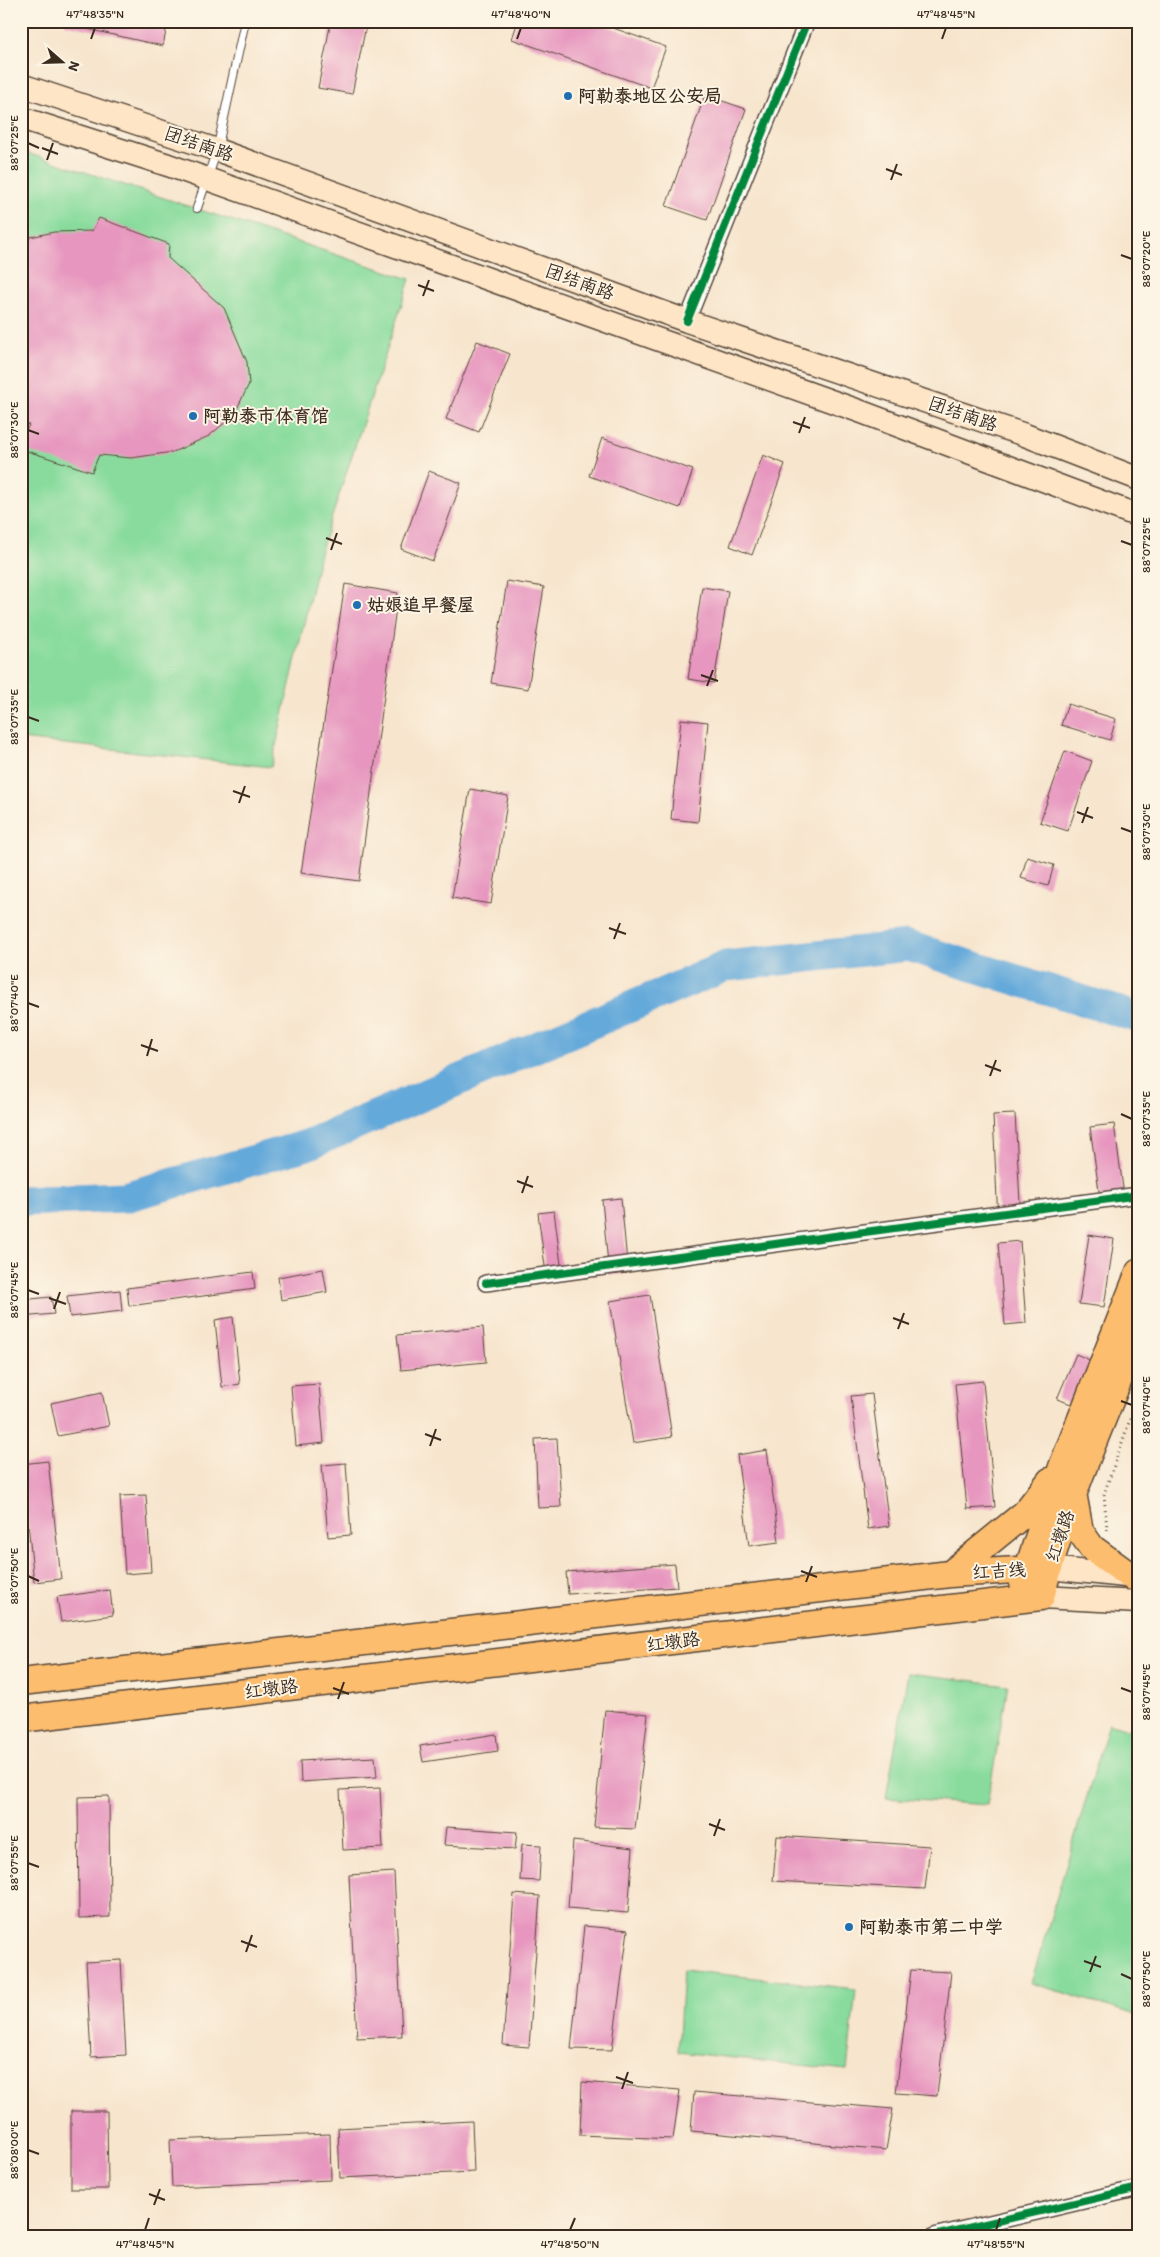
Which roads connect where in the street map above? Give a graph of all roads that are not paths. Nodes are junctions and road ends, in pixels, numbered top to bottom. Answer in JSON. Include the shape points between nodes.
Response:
{"nodes":[{"id":1,"x":246,"y":21,"type":"edge"},
{"id":2,"x":807,"y":21,"type":"edge"},
{"id":3,"x":21,"y":86,"type":"edge"},
{"id":4,"x":21,"y":118,"type":"edge"},
{"id":5,"x":217,"y":150,"type":"junction"},
{"id":6,"x":208,"y":179,"type":"junction"},
{"id":7,"x":197,"y":208,"type":"dead end"},
{"id":8,"x":687,"y":321,"type":"junction"},
{"id":9,"x":1139,"y":478,"type":"edge"},
{"id":10,"x":1139,"y":516,"type":"edge"},
{"id":11,"x":1139,"y":1195,"type":"edge"},
{"id":12,"x":1139,"y":1272,"type":"edge"},
{"id":13,"x":486,"y":1283,"type":"dead end"},
{"id":14,"x":1139,"y":1330,"type":"edge"},
{"id":15,"x":1063,"y":1464,"type":"junction"},
{"id":16,"x":1074,"y":1494,"type":"junction"},
{"id":17,"x":1038,"y":1568,"type":"junction"},
{"id":18,"x":950,"y":1574,"type":"junction"},
{"id":19,"x":1135,"y":1577,"type":"edge"},
{"id":20,"x":1029,"y":1599,"type":"junction"},
{"id":21,"x":1139,"y":1602,"type":"edge"},
{"id":22,"x":21,"y":1682,"type":"edge"},
{"id":23,"x":21,"y":1719,"type":"edge"},
{"id":24,"x":1139,"y":2188,"type":"edge"},
{"id":25,"x":934,"y":2236,"type":"edge"}],
"edges":[{"from":1,"to":5,"type":"lane"},
{"from":2,"to":8,"type":"street"},
{"from":3,"to":5,"type":"main road","name":"团结南路"},
{"from":4,"to":6,"type":"main road"},
{"from":5,"to":6,"type":"lane"},
{"from":5,"to":8,"type":"main road","name":"团结南路"},
{"from":6,"to":7,"type":"lane"},
{"from":6,"to":10,"type":"main road","via":[[859,411]]},
{"from":8,"to":9,"type":"main road","name":"团结南路","via":[[1025,435]]},
{"from":11,"to":13,"type":"street"},
{"from":12,"to":15,"type":"highway"},
{"from":14,"to":16,"type":"highway","name":"红墩路"},
{"from":15,"to":17,"type":"highway"},
{"from":15,"to":18,"type":"highway","via":[[1025,1513]]},
{"from":16,"to":17,"type":"highway","name":"红墩路"},
{"from":16,"to":19,"type":"highway","via":[[1080,1531],[1092,1548]]},
{"from":17,"to":18,"type":"highway","name":"红吉线"},
{"from":17,"to":19,"type":"main road"},
{"from":17,"to":20,"type":"highway"},
{"from":18,"to":22,"type":"highway","name":"红墩路"},
{"from":20,"to":21,"type":"main road"},
{"from":20,"to":23,"type":"highway","name":"红墩路"},
{"from":24,"to":25,"type":"street"}]}
